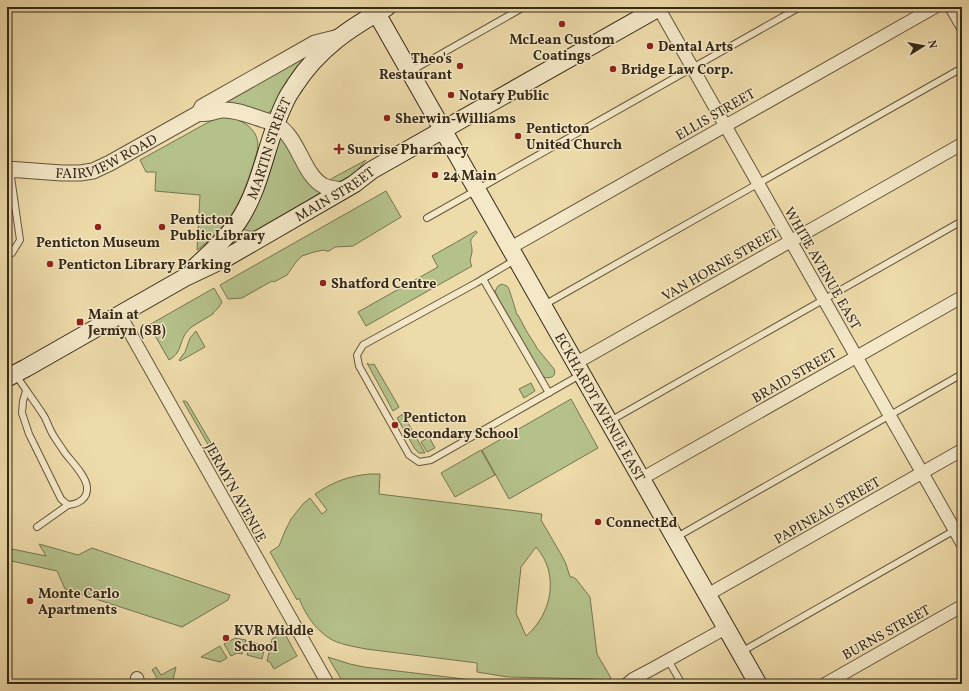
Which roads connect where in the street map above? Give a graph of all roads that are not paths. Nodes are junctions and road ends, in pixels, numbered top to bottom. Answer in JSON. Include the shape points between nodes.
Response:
{"nodes":[{"id":1,"x":524,"y":7,"type":"edge"},
{"id":2,"x":659,"y":7,"type":"edge"},
{"id":3,"x":800,"y":7,"type":"edge"},
{"id":4,"x":935,"y":7,"type":"edge"},
{"id":5,"x":951,"y":7,"type":"edge"},
{"id":6,"x":379,"y":9,"type":"edge"},
{"id":7,"x":962,"y":26,"type":"edge"},
{"id":8,"x":339,"y":37,"type":"junction"},
{"id":9,"x":692,"y":68,"type":"junction"},
{"id":10,"x":962,"y":68,"type":"edge"},
{"id":11,"x":410,"y":72,"type":"junction"},
{"id":12,"x":199,"y":113,"type":"junction"},
{"id":13,"x":276,"y":124,"type":"junction"},
{"id":14,"x":725,"y":126,"type":"junction"},
{"id":15,"x":443,"y":130,"type":"junction"},
{"id":16,"x":962,"y":144,"type":"edge"},
{"id":17,"x":8,"y":169,"type":"edge"},
{"id":18,"x":758,"y":184,"type":"junction"},
{"id":19,"x":344,"y":190,"type":"junction"},
{"id":20,"x":477,"y":190,"type":"junction"},
{"id":21,"x":427,"y":218,"type":"dead end"},
{"id":22,"x":962,"y":221,"type":"edge"},
{"id":23,"x":791,"y":241,"type":"junction"},
{"id":24,"x":7,"y":254,"type":"edge"},
{"id":25,"x":514,"y":254,"type":"junction"},
{"id":26,"x":184,"y":278,"type":"junction"},
{"id":27,"x":483,"y":279,"type":"junction"},
{"id":28,"x":962,"y":297,"type":"edge"},
{"id":29,"x":824,"y":300,"type":"junction"},
{"id":30,"x":543,"y":306,"type":"junction"},
{"id":31,"x":120,"y":315,"type":"junction"},
{"id":32,"x":856,"y":357,"type":"junction"},
{"id":33,"x":579,"y":369,"type":"junction"},
{"id":34,"x":962,"y":374,"type":"edge"},
{"id":35,"x":11,"y":376,"type":"edge"},
{"id":36,"x":26,"y":391,"type":"junction"},
{"id":37,"x":549,"y":393,"type":"junction"},
{"id":38,"x":889,"y":416,"type":"junction"},
{"id":39,"x":609,"y":422,"type":"junction"},
{"id":40,"x":962,"y":450,"type":"edge"},
{"id":41,"x":922,"y":473,"type":"junction"},
{"id":42,"x":641,"y":479,"type":"junction"},
{"id":43,"x":68,"y":505,"type":"junction"},
{"id":44,"x":37,"y":527,"type":"dead end"},
{"id":45,"x":958,"y":529,"type":"edge"},
{"id":46,"x":675,"y":538,"type":"junction"},
{"id":47,"x":962,"y":543,"type":"edge"},
{"id":48,"x":707,"y":595,"type":"junction"},
{"id":49,"x":962,"y":606,"type":"edge"},
{"id":50,"x":726,"y":628,"type":"junction"},
{"id":51,"x":740,"y":653,"type":"junction"},
{"id":52,"x":668,"y":660,"type":"junction"},
{"id":53,"x":962,"y":680,"type":"edge"},
{"id":54,"x":328,"y":684,"type":"edge"},
{"id":55,"x":627,"y":684,"type":"edge"},
{"id":56,"x":682,"y":684,"type":"edge"},
{"id":57,"x":758,"y":684,"type":"edge"},
{"id":58,"x":825,"y":684,"type":"edge"},
{"id":59,"x":955,"y":684,"type":"edge"}],
"edges":[{"from":1,"to":11,"type":"lane"},
{"from":2,"to":9,"type":"street","name":"WHITE AVENUE EAST"},
{"from":2,"to":15,"type":"main road","name":"MAIN STREET"},
{"from":3,"to":9,"type":"lane"},
{"from":4,"to":14,"type":"street","name":"ELLIS STREET"},
{"from":5,"to":7,"type":"street"},
{"from":6,"to":8,"type":"main road","name":"MARTIN STREET"},
{"from":6,"to":11,"type":"main road","name":"ECKHARDT AVENUE EAST"},
{"from":8,"to":12,"type":"street","name":"MARTIN STREET","via":[[315,42],[202,107]]},
{"from":8,"to":13,"type":"main road","name":"MARTIN STREET","via":[[318,55],[303,74],[286,100]]},
{"from":9,"to":14,"type":"street","name":"WHITE AVENUE EAST"},
{"from":9,"to":20,"type":"lane"},
{"from":10,"to":18,"type":"lane"},
{"from":11,"to":15,"type":"main road","name":"ECKHARDT AVENUE EAST"},
{"from":12,"to":13,"type":"street","via":[[233,110]]},
{"from":12,"to":17,"type":"street","name":"FAIRVIEW ROAD","via":[[93,171],[62,173]]},
{"from":13,"to":19,"type":"street","via":[[289,135],[312,176],[324,186]]},
{"from":13,"to":26,"type":"main road","name":"MARTIN STREET","via":[[253,193],[238,222],[218,246]]},
{"from":14,"to":18,"type":"street","name":"WHITE AVENUE EAST"},
{"from":14,"to":25,"type":"street","name":"ELLIS STREET"},
{"from":15,"to":19,"type":"main road","name":"MAIN STREET","via":[[372,170]]},
{"from":15,"to":20,"type":"main road","name":"ECKHARDT AVENUE EAST"},
{"from":16,"to":23,"type":"street","name":"VAN HORNE STREET"},
{"from":17,"to":24,"type":"lane","via":[[20,240],[12,253]]},
{"from":18,"to":23,"type":"street","name":"WHITE AVENUE EAST"},
{"from":18,"to":30,"type":"lane"},
{"from":19,"to":26,"type":"main road","name":"MAIN STREET","via":[[226,258]]},
{"from":20,"to":21,"type":"lane"},
{"from":20,"to":25,"type":"main road","name":"ECKHARDT AVENUE EAST"},
{"from":22,"to":29,"type":"lane"},
{"from":23,"to":29,"type":"street","name":"WHITE AVENUE EAST"},
{"from":23,"to":33,"type":"street","name":"VAN HORNE STREET"},
{"from":25,"to":27,"type":"lane"},
{"from":25,"to":30,"type":"main road","name":"ECKHARDT AVENUE EAST"},
{"from":26,"to":31,"type":"main road","name":"MAIN STREET"},
{"from":27,"to":37,"type":"lane"},
{"from":27,"to":37,"type":"lane","via":[[363,346],[357,355],[359,366],[409,455],[419,462],[431,460]]},
{"from":28,"to":32,"type":"street","name":"BRAID STREET"},
{"from":29,"to":32,"type":"street","name":"WHITE AVENUE EAST"},
{"from":29,"to":39,"type":"lane"},
{"from":30,"to":33,"type":"main road","name":"ECKHARDT AVENUE EAST"},
{"from":31,"to":35,"type":"main road","name":"MAIN STREET"},
{"from":31,"to":54,"type":"street","name":"JERMYN AVENUE"},
{"from":32,"to":38,"type":"street","name":"WHITE AVENUE EAST"},
{"from":32,"to":42,"type":"street","name":"BRAID STREET"},
{"from":33,"to":37,"type":"lane"},
{"from":33,"to":39,"type":"main road","name":"ECKHARDT AVENUE EAST"},
{"from":34,"to":38,"type":"lane"},
{"from":35,"to":36,"type":"lane"},
{"from":36,"to":43,"type":"lane","via":[[22,413],[29,434],[61,499]]},
{"from":36,"to":43,"type":"lane","via":[[87,484],[88,492],[85,498]]},
{"from":38,"to":41,"type":"street","name":"WHITE AVENUE EAST"},
{"from":38,"to":46,"type":"lane"},
{"from":39,"to":42,"type":"main road","name":"ECKHARDT AVENUE EAST"},
{"from":40,"to":41,"type":"street","name":"PAPINEAU STREET"},
{"from":41,"to":45,"type":"street","name":"WHITE AVENUE EAST"},
{"from":41,"to":48,"type":"street","name":"PAPINEAU STREET"},
{"from":42,"to":46,"type":"main road","name":"ECKHARDT AVENUE EAST"},
{"from":43,"to":44,"type":"lane"},
{"from":45,"to":47,"type":"street","name":"WHITE AVENUE EAST"},
{"from":45,"to":51,"type":"lane"},
{"from":46,"to":48,"type":"main road","name":"ECKHARDT AVENUE EAST"},
{"from":48,"to":50,"type":"main road","name":"ECKHARDT AVENUE EAST"},
{"from":49,"to":58,"type":"street","name":"BURNS STREET"},
{"from":50,"to":51,"type":"main road","name":"ECKHARDT AVENUE EAST"},
{"from":50,"to":52,"type":"street"},
{"from":51,"to":57,"type":"main road","name":"ECKHARDT AVENUE EAST"},
{"from":52,"to":55,"type":"street"},
{"from":52,"to":56,"type":"lane"},
{"from":53,"to":59,"type":"lane"}]}
